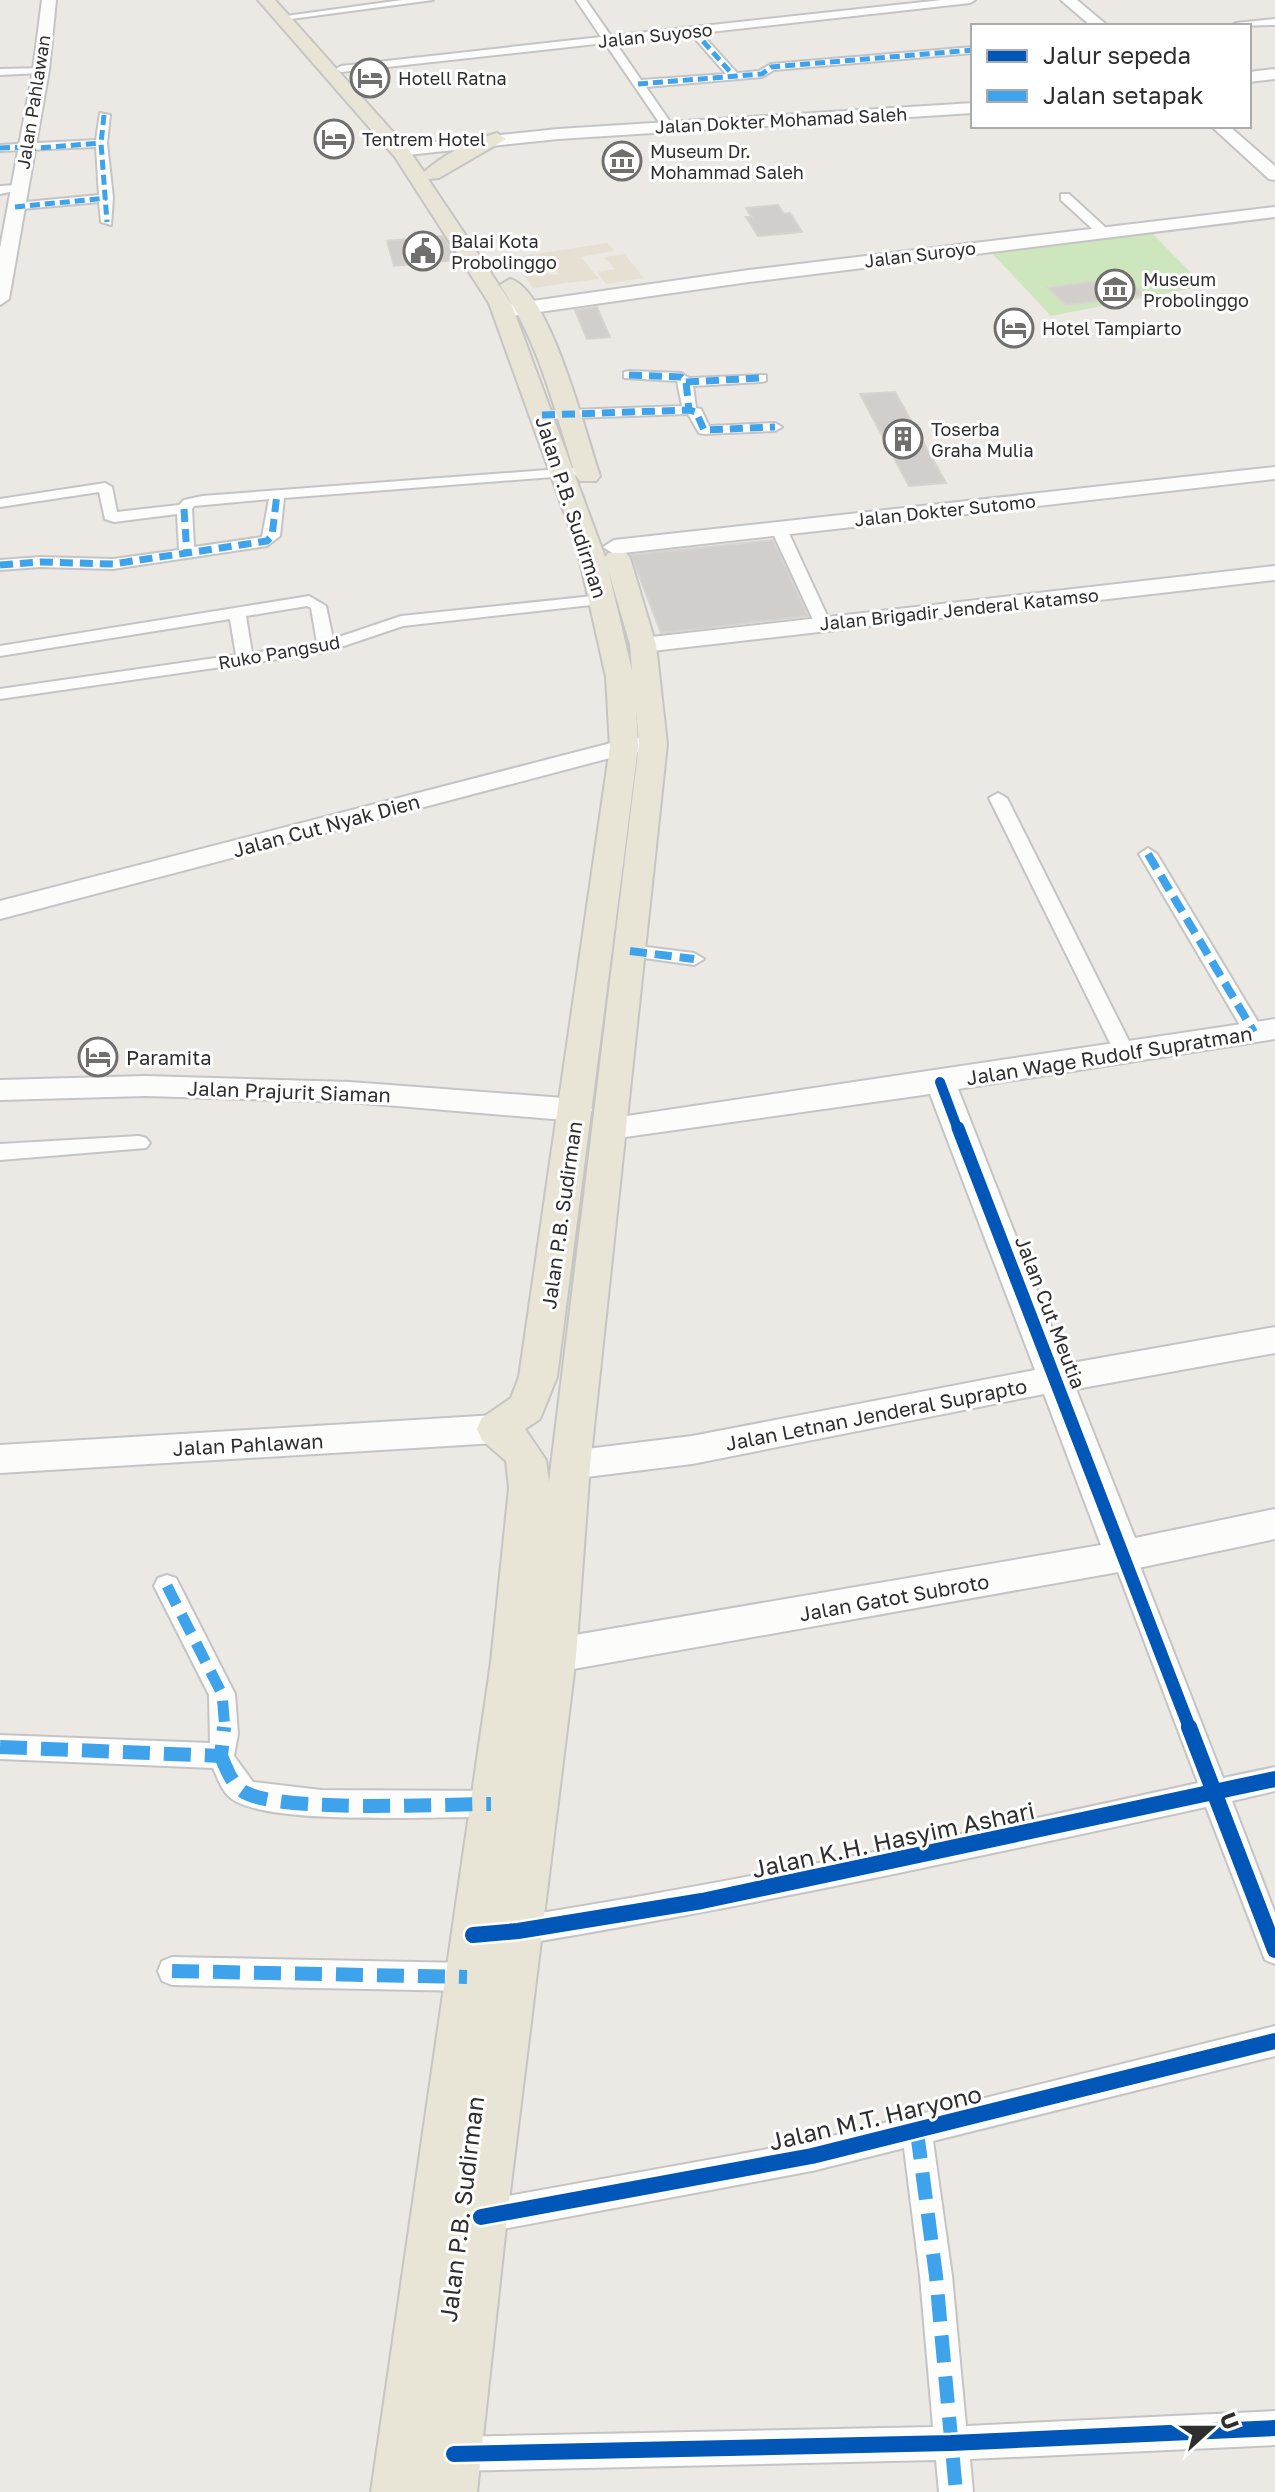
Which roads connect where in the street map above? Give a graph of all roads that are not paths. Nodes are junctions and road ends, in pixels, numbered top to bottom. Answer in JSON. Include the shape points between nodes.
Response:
{"nodes":[{"id":1,"x":49,"y":0,"type":"edge"},
{"id":2,"x":266,"y":0,"type":"edge"},
{"id":3,"x":278,"y":0,"type":"edge"},
{"id":4,"x":428,"y":0,"type":"edge"},
{"id":5,"x":581,"y":0,"type":"edge"},
{"id":6,"x":970,"y":0,"type":"edge"},
{"id":7,"x":1068,"y":0,"type":"edge"},
{"id":8,"x":291,"y":16,"type":"junction"},
{"id":9,"x":1275,"y":22,"type":"edge"},
{"id":10,"x":1098,"y":24,"type":"edge"},
{"id":11,"x":1251,"y":24,"type":"edge"},
{"id":12,"x":693,"y":30,"type":"junction"},
{"id":13,"x":609,"y":40,"type":"junction"},
{"id":14,"x":971,"y":50,"type":"edge"},
{"id":15,"x":341,"y":69,"type":"junction"},
{"id":16,"x":41,"y":70,"type":"junction"},
{"id":17,"x":0,"y":72,"type":"edge"},
{"id":18,"x":1275,"y":74,"type":"edge"},
{"id":19,"x":733,"y":75,"type":"junction"},
{"id":20,"x":1251,"y":77,"type":"edge"},
{"id":21,"x":638,"y":84,"type":"junction"},
{"id":22,"x":971,"y":108,"type":"edge"},
{"id":23,"x":104,"y":115,"type":"dead end"},
{"id":24,"x":667,"y":126,"type":"junction"},
{"id":25,"x":1221,"y":128,"type":"edge"},
{"id":26,"x":497,"y":139,"type":"junction"},
{"id":27,"x":101,"y":143,"type":"junction"},
{"id":28,"x":0,"y":148,"type":"edge"},
{"id":29,"x":26,"y":148,"type":"junction"},
{"id":30,"x":405,"y":150,"type":"junction"},
{"id":31,"x":432,"y":174,"type":"junction"},
{"id":32,"x":1275,"y":175,"type":"edge"},
{"id":33,"x":0,"y":190,"type":"edge"},
{"id":34,"x":1065,"y":197,"type":"dead end"},
{"id":35,"x":17,"y":198,"type":"junction"},
{"id":36,"x":107,"y":198,"type":"junction"},
{"id":37,"x":1275,"y":212,"type":"edge"},
{"id":38,"x":107,"y":222,"type":"dead end"},
{"id":39,"x":1102,"y":231,"type":"junction"},
{"id":40,"x":473,"y":247,"type":"junction"},
{"id":41,"x":0,"y":299,"type":"edge"},
{"id":42,"x":514,"y":306,"type":"junction"},
{"id":43,"x":629,"y":375,"type":"dead end"},
{"id":44,"x":761,"y":378,"type":"dead end"},
{"id":45,"x":686,"y":382,"type":"junction"},
{"id":46,"x":689,"y":410,"type":"junction"},
{"id":47,"x":570,"y":414,"type":"junction"},
{"id":48,"x":542,"y":415,"type":"junction"},
{"id":49,"x":775,"y":427,"type":"dead end"},
{"id":50,"x":575,"y":472,"type":"junction"},
{"id":51,"x":1268,"y":474,"type":"edge"},
{"id":52,"x":277,"y":494,"type":"junction"},
{"id":53,"x":1275,"y":495,"type":"edge"},
{"id":54,"x":0,"y":503,"type":"edge"},
{"id":55,"x":184,"y":509,"type":"junction"},
{"id":56,"x":778,"y":527,"type":"junction"},
{"id":57,"x":614,"y":547,"type":"junction"},
{"id":58,"x":187,"y":555,"type":"junction"},
{"id":59,"x":0,"y":565,"type":"edge"},
{"id":60,"x":1275,"y":573,"type":"edge"},
{"id":61,"x":603,"y":600,"type":"junction"},
{"id":62,"x":237,"y":612,"type":"junction"},
{"id":63,"x":823,"y":624,"type":"junction"},
{"id":64,"x":643,"y":645,"type":"junction"},
{"id":65,"x":326,"y":647,"type":"junction"},
{"id":66,"x":0,"y":651,"type":"edge"},
{"id":67,"x":245,"y":660,"type":"junction"},
{"id":68,"x":0,"y":694,"type":"edge"},
{"id":69,"x":653,"y":744,"type":"junction"},
{"id":70,"x":624,"y":747,"type":"junction"},
{"id":71,"x":998,"y":798,"type":"dead end"},
{"id":72,"x":1148,"y":854,"type":"dead end"},
{"id":73,"x":0,"y":910,"type":"edge"},
{"id":74,"x":630,"y":951,"type":"junction"},
{"id":75,"x":694,"y":959,"type":"dead end"},
{"id":76,"x":1264,"y":1030,"type":"edge"},
{"id":77,"x":1125,"y":1053,"type":"junction"},
{"id":78,"x":940,"y":1082,"type":"junction"},
{"id":79,"x":0,"y":1090,"type":"edge"},
{"id":80,"x":577,"y":1110,"type":"junction"},
{"id":81,"x":611,"y":1128,"type":"junction"},
{"id":82,"x":139,"y":1143,"type":"dead end"},
{"id":83,"x":0,"y":1152,"type":"edge"},
{"id":84,"x":1275,"y":1340,"type":"edge"},
{"id":85,"x":1055,"y":1379,"type":"junction"},
{"id":86,"x":496,"y":1429,"type":"junction"},
{"id":87,"x":0,"y":1459,"type":"edge"},
{"id":88,"x":570,"y":1465,"type":"junction"},
{"id":89,"x":1275,"y":1524,"type":"edge"},
{"id":90,"x":1124,"y":1556,"type":"junction"},
{"id":91,"x":167,"y":1586,"type":"dead end"},
{"id":92,"x":534,"y":1659,"type":"junction"},
{"id":93,"x":0,"y":1747,"type":"edge"},
{"id":94,"x":221,"y":1756,"type":"junction"},
{"id":95,"x":1275,"y":1779,"type":"edge"},
{"id":96,"x":1216,"y":1792,"type":"junction"},
{"id":97,"x":491,"y":1804,"type":"junction"},
{"id":98,"x":486,"y":1947,"type":"junction"},
{"id":99,"x":1275,"y":1950,"type":"edge"},
{"id":100,"x":172,"y":1971,"type":"dead end"},
{"id":101,"x":1275,"y":2041,"type":"edge"},
{"id":102,"x":917,"y":2132,"type":"junction"},
{"id":103,"x":481,"y":2217,"type":"junction"},
{"id":104,"x":1275,"y":2428,"type":"edge"},
{"id":105,"x":951,"y":2443,"type":"junction"},
{"id":106,"x":452,"y":2473,"type":"edge"},
{"id":107,"x":399,"y":2492,"type":"edge"},
{"id":108,"x":956,"y":2492,"type":"edge"}],
"edges":[{"from":1,"to":16,"type":"main road","name":"Jalan Pahlawan"},
{"from":2,"to":30,"type":"main road","name":"Jalan P.B. Sudirman"},
{"from":3,"to":8,"type":"main road","name":"Jalan P.B. Sudirman"},
{"from":4,"to":8,"type":"street"},
{"from":5,"to":13,"type":"street"},
{"from":6,"to":12,"type":"street","name":"Jalan Suyoso"},
{"from":7,"to":10,"type":"main road"},
{"from":8,"to":15,"type":"main road","name":"Jalan P.B. Sudirman"},
{"from":9,"to":11,"type":"street"},
{"from":12,"to":13,"type":"street","name":"Jalan Suyoso"},
{"from":12,"to":19,"type":"street"},
{"from":13,"to":15,"type":"street","name":"Jalan Suyoso"},
{"from":13,"to":21,"type":"street"},
{"from":14,"to":19,"type":"street"},
{"from":15,"to":30,"type":"main road","name":"Jalan P.B. Sudirman"},
{"from":16,"to":17,"type":"street"},
{"from":16,"to":29,"type":"main road","name":"Jalan Pahlawan"},
{"from":18,"to":20,"type":"main road"},
{"from":19,"to":21,"type":"street"},
{"from":21,"to":24,"type":"street"},
{"from":22,"to":24,"type":"main road","name":"Jalan Dokter Mohamad Saleh"},
{"from":23,"to":27,"type":"street"},
{"from":24,"to":26,"type":"main road","name":"Jalan Dokter Mohamad Saleh"},
{"from":25,"to":32,"type":"main road"},
{"from":26,"to":30,"type":"main road","name":"Jalan Dokter Mohamad Saleh"},
{"from":26,"to":31,"type":"main road"},
{"from":27,"to":29,"type":"street"},
{"from":27,"to":36,"type":"street"},
{"from":28,"to":29,"type":"street"},
{"from":29,"to":35,"type":"main road","name":"Jalan Pahlawan"},
{"from":30,"to":31,"type":"main road","name":"Jalan P.B. Sudirman"},
{"from":30,"to":40,"type":"main road","name":"Jalan P.B. Sudirman"},
{"from":31,"to":40,"type":"main road","name":"Jalan P.B. Sudirman"},
{"from":33,"to":35,"type":"street"},
{"from":34,"to":39,"type":"street"},
{"from":35,"to":36,"type":"street"},
{"from":35,"to":41,"type":"main road","name":"Jalan Pahlawan"},
{"from":36,"to":38,"type":"street"},
{"from":37,"to":39,"type":"main road","name":"Jalan Suroyo"},
{"from":39,"to":42,"type":"main road","name":"Jalan Suroyo"},
{"from":40,"to":42,"type":"main road","name":"Jalan P.B. Sudirman"},
{"from":42,"to":47,"type":"main road","name":"Jalan P.B. Sudirman"},
{"from":42,"to":48,"type":"main road","name":"Jalan P.B. Sudirman"},
{"from":43,"to":45,"type":"street","via":[[671,375]]},
{"from":44,"to":45,"type":"street"},
{"from":45,"to":46,"type":"street"},
{"from":46,"to":47,"type":"street"},
{"from":46,"to":49,"type":"street","via":[[696,412],[704,430]]},
{"from":47,"to":48,"type":"street"},
{"from":47,"to":50,"type":"main road","name":"Jalan P.B. Sudirman"},
{"from":48,"to":50,"type":"main road","name":"Jalan P.B. Sudirman"},
{"from":50,"to":52,"type":"street"},
{"from":50,"to":57,"type":"main road","name":"Jalan P.B. Sudirman"},
{"from":50,"to":61,"type":"main road","name":"Jalan P.B. Sudirman"},
{"from":51,"to":53,"type":"main road"},
{"from":51,"to":56,"type":"main road","name":"Jalan Dokter Sutomo"},
{"from":52,"to":55,"type":"street","via":[[193,501]]},
{"from":52,"to":58,"type":"street","via":[[271,539]]},
{"from":54,"to":55,"type":"street","via":[[105,487],[111,517]]},
{"from":55,"to":58,"type":"street"},
{"from":56,"to":57,"type":"main road","name":"Jalan Dokter Sutomo"},
{"from":56,"to":63,"type":"street"},
{"from":57,"to":64,"type":"main road","name":"Jalan P.B. Sudirman"},
{"from":58,"to":59,"type":"street","via":[[113,564]]},
{"from":60,"to":63,"type":"main road","name":"Jalan Brigadir Jenderal Katamso"},
{"from":61,"to":65,"type":"street","name":"Ruko Pangsud","via":[[401,621]]},
{"from":61,"to":70,"type":"main road","name":"Jalan P.B. Sudirman","via":[[620,677]]},
{"from":62,"to":65,"type":"street","via":[[315,603]]},
{"from":62,"to":66,"type":"street"},
{"from":62,"to":67,"type":"street"},
{"from":63,"to":64,"type":"main road","name":"Jalan Brigadir Jenderal Katamso"},
{"from":64,"to":69,"type":"main road","name":"Jalan P.B. Sudirman"},
{"from":65,"to":67,"type":"street","name":"Ruko Pangsud"},
{"from":67,"to":68,"type":"street","name":"Ruko Pangsud"},
{"from":69,"to":70,"type":"main road","name":"Jalan Cut Nyak Dien"},
{"from":69,"to":74,"type":"main road","name":"Jalan P.B. Sudirman"},
{"from":70,"to":73,"type":"main road","name":"Jalan Cut Nyak Dien"},
{"from":70,"to":80,"type":"main road","name":"Jalan P.B. Sudirman"},
{"from":71,"to":77,"type":"street"},
{"from":72,"to":76,"type":"street"},
{"from":74,"to":75,"type":"street"},
{"from":74,"to":81,"type":"main road","name":"Jalan P.B. Sudirman"},
{"from":76,"to":77,"type":"main road","name":"Jalan Wage Rudolf Supratman"},
{"from":77,"to":78,"type":"main road","name":"Jalan Wage Rudolf Supratman"},
{"from":78,"to":81,"type":"main road","name":"Jalan Wage Rudolf Supratman"},
{"from":78,"to":85,"type":"main road","name":"Jalan Cut Meutia"},
{"from":79,"to":80,"type":"main road","name":"Jalan Prajurit Siaman","via":[[145,1086],[350,1092]]},
{"from":80,"to":86,"type":"main road","name":"Jalan P.B. Sudirman","via":[[538,1377],[526,1408]]},
{"from":81,"to":88,"type":"main road","name":"Jalan P.B. Sudirman"},
{"from":82,"to":83,"type":"street"},
{"from":84,"to":85,"type":"main road","name":"Jalan Letnan Jenderal Suprapto"},
{"from":85,"to":88,"type":"main road","name":"Jalan Letnan Jenderal Suprapto","via":[[692,1450]]},
{"from":85,"to":90,"type":"main road","name":"Jalan Cut Meutia"},
{"from":86,"to":87,"type":"main road","name":"Jalan Pahlawan"},
{"from":86,"to":92,"type":"main road","name":"Jalan P.B. Sudirman","via":[[513,1440],[530,1464]]},
{"from":88,"to":92,"type":"main road","name":"Jalan P.B. Sudirman"},
{"from":89,"to":90,"type":"main road","name":"Jalan Gatot Subroto"},
{"from":90,"to":92,"type":"main road","name":"Jalan Gatot Subroto"},
{"from":90,"to":96,"type":"street"},
{"from":91,"to":94,"type":"street","via":[[222,1694]]},
{"from":92,"to":97,"type":"main road","name":"Jalan P.B. Sudirman"},
{"from":92,"to":98,"type":"main road","name":"Jalan P.B. Sudirman"},
{"from":93,"to":94,"type":"street"},
{"from":94,"to":97,"type":"street","via":[[246,1794],[292,1802]]},
{"from":95,"to":96,"type":"street","name":"Jalan K.H. Hasyim Ashari"},
{"from":96,"to":98,"type":"street","name":"Jalan K.H. Hasyim Ashari"},
{"from":96,"to":99,"type":"street"},
{"from":97,"to":98,"type":"main road","name":"Jalan P.B. Sudirman"},
{"from":98,"to":100,"type":"street","name":"Jalan K.H. Hasyim Ashari"},
{"from":98,"to":103,"type":"main road","name":"Jalan P.B. Sudirman"},
{"from":98,"to":107,"type":"main road","name":"Jalan P.B. Sudirman"},
{"from":101,"to":102,"type":"street","name":"Jalan M.T. Haryono"},
{"from":102,"to":103,"type":"street","name":"Jalan M.T. Haryono"},
{"from":102,"to":105,"type":"street"},
{"from":103,"to":106,"type":"main road","name":"Jalan P.B. Sudirman"},
{"from":104,"to":105,"type":"street"},
{"from":105,"to":106,"type":"street"},
{"from":105,"to":108,"type":"street"}]}
